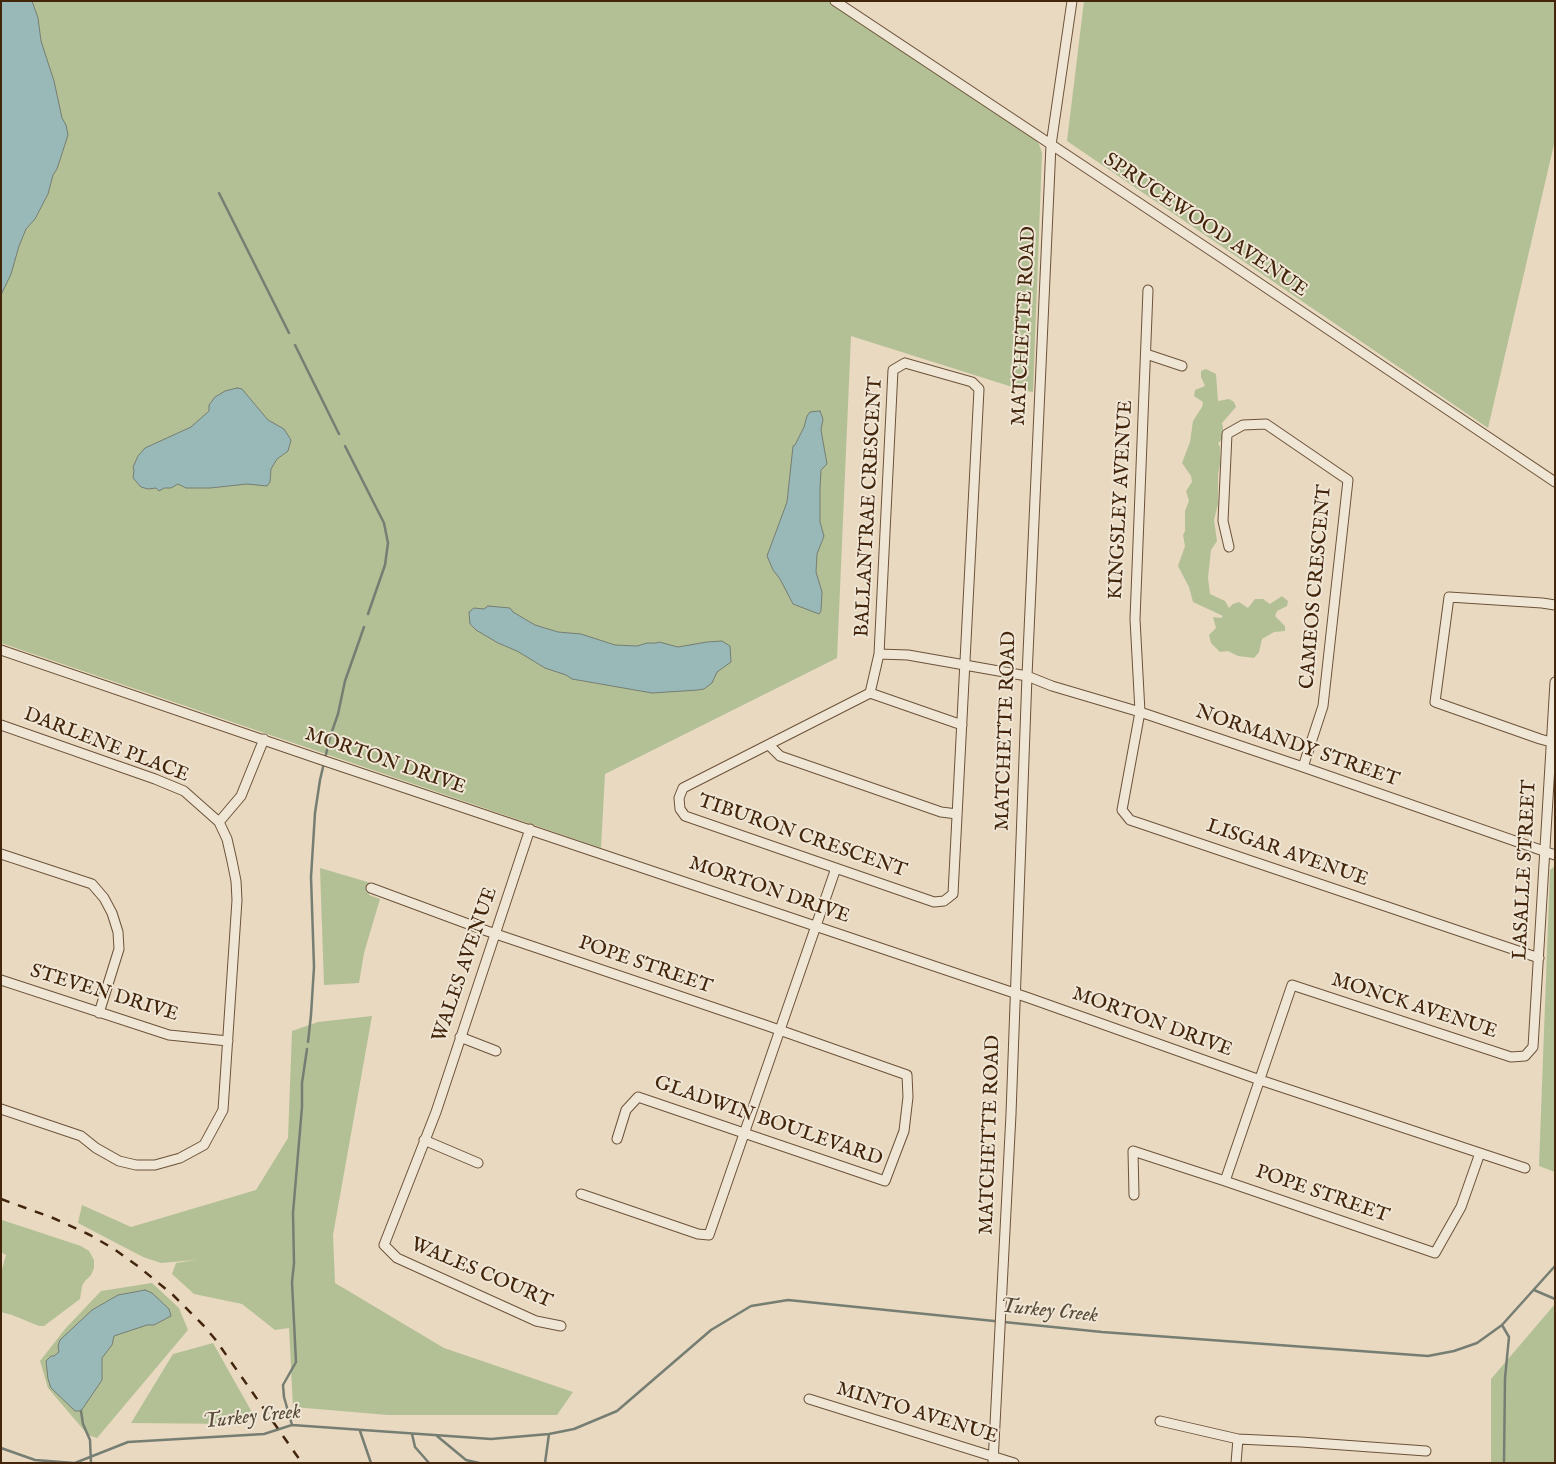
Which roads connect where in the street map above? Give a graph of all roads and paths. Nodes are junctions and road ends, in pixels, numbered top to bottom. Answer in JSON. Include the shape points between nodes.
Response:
{"nodes":[{"id":1,"x":835,"y":1,"type":"edge"},
{"id":2,"x":1072,"y":1,"type":"edge"},
{"id":3,"x":1051,"y":145,"type":"junction"},
{"id":4,"x":1148,"y":290,"type":"dead end"},
{"id":5,"x":1146,"y":354,"type":"junction"},
{"id":6,"x":1182,"y":366,"type":"dead end"},
{"id":7,"x":1555,"y":482,"type":"edge"},
{"id":8,"x":1228,"y":547,"type":"dead end"},
{"id":9,"x":1555,"y":605,"type":"edge"},
{"id":10,"x":1,"y":650,"type":"edge"},
{"id":11,"x":879,"y":654,"type":"junction"},
{"id":12,"x":966,"y":664,"type":"junction"},
{"id":13,"x":1027,"y":676,"type":"junction"},
{"id":14,"x":1555,"y":682,"type":"edge"},
{"id":15,"x":870,"y":693,"type":"junction"},
{"id":16,"x":1140,"y":712,"type":"junction"},
{"id":17,"x":1,"y":725,"type":"edge"},
{"id":18,"x":962,"y":725,"type":"junction"},
{"id":19,"x":264,"y":739,"type":"junction"},
{"id":20,"x":1551,"y":742,"type":"junction"},
{"id":21,"x":769,"y":745,"type":"junction"},
{"id":22,"x":1303,"y":767,"type":"junction"},
{"id":23,"x":957,"y":814,"type":"junction"},
{"id":24,"x":219,"y":822,"type":"junction"},
{"id":25,"x":530,"y":829,"type":"junction"},
{"id":26,"x":1545,"y":852,"type":"junction"},
{"id":27,"x":1,"y":854,"type":"edge"},
{"id":28,"x":1555,"y":855,"type":"edge"},
{"id":29,"x":836,"y":868,"type":"junction"},
{"id":30,"x":371,"y":888,"type":"dead end"},
{"id":31,"x":815,"y":926,"type":"junction"},
{"id":32,"x":495,"y":933,"type":"junction"},
{"id":33,"x":1538,"y":958,"type":"junction"},
{"id":34,"x":1,"y":980,"type":"edge"},
{"id":35,"x":1014,"y":992,"type":"junction"},
{"id":36,"x":99,"y":1013,"type":"junction"},
{"id":37,"x":780,"y":1030,"type":"junction"},
{"id":38,"x":460,"y":1036,"type":"junction"},
{"id":39,"x":228,"y":1041,"type":"junction"},
{"id":40,"x":496,"y":1051,"type":"dead end"},
{"id":41,"x":1525,"y":1056,"type":"joint"},
{"id":42,"x":907,"y":1075,"type":"joint"},
{"id":43,"x":1260,"y":1080,"type":"junction"},
{"id":44,"x":1,"y":1109,"type":"edge"},
{"id":45,"x":436,"y":1112,"type":"joint"},
{"id":46,"x":746,"y":1133,"type":"junction"},
{"id":47,"x":617,"y":1139,"type":"dead end"},
{"id":48,"x":424,"y":1140,"type":"junction"},
{"id":49,"x":1480,"y":1153,"type":"junction"},
{"id":50,"x":478,"y":1164,"type":"dead end"},
{"id":51,"x":1525,"y":1168,"type":"dead end"},
{"id":52,"x":1225,"y":1181,"type":"junction"},
{"id":53,"x":581,"y":1194,"type":"dead end"},
{"id":54,"x":1134,"y":1194,"type":"dead end"},
{"id":55,"x":561,"y":1326,"type":"dead end"},
{"id":56,"x":809,"y":1399,"type":"dead end"},
{"id":57,"x":1160,"y":1421,"type":"dead end"},
{"id":58,"x":1238,"y":1439,"type":"junction"},
{"id":59,"x":1426,"y":1452,"type":"dead end"},
{"id":60,"x":993,"y":1459,"type":"edge"},
{"id":61,"x":1014,"y":1463,"type":"edge"},
{"id":62,"x":1236,"y":1463,"type":"edge"}],
"edges":[{"from":1,"to":3,"type":"street","name":"SPRUCEWOOD AVENUE"},
{"from":2,"to":3,"type":"street","name":"MATCHETTE ROAD"},
{"from":3,"to":7,"type":"street","name":"SPRUCEWOOD AVENUE"},
{"from":3,"to":13,"type":"street","name":"MATCHETTE ROAD"},
{"from":4,"to":5,"type":"street","name":"KINGSLEY AVENUE"},
{"from":5,"to":6,"type":"street"},
{"from":5,"to":16,"type":"street","name":"KINGSLEY AVENUE","via":[[1135,619]]},
{"from":8,"to":22,"type":"street","name":"CAMEOS CRESCENT","via":[[1223,521],[1227,434],[1243,425],[1266,424],[1348,480],[1323,706]]},
{"from":9,"to":20,"type":"street","via":[[1449,597],[1435,702]]},
{"from":10,"to":19,"type":"street","name":"MORTON DRIVE"},
{"from":11,"to":12,"type":"street","name":"NORMANDY STREET"},
{"from":11,"to":12,"type":"street","name":"BALLANTRAE CRESCENT","via":[[893,370],[905,362],[972,382],[979,390]]},
{"from":11,"to":15,"type":"street"},
{"from":12,"to":13,"type":"street","name":"NORMANDY STREET"},
{"from":12,"to":18,"type":"street","name":"TIBURON CRESCENT"},
{"from":13,"to":16,"type":"street","name":"NORMANDY STREET"},
{"from":13,"to":35,"type":"street","name":"MATCHETTE ROAD"},
{"from":14,"to":20,"type":"street","name":"LASALLE STREET"},
{"from":15,"to":18,"type":"street"},
{"from":15,"to":21,"type":"street","name":"TIBURON CRESCENT"},
{"from":16,"to":22,"type":"street","name":"NORMANDY STREET"},
{"from":16,"to":33,"type":"street","name":"LISGAR AVENUE","via":[[1122,810],[1130,820]]},
{"from":17,"to":24,"type":"street","name":"DARLENE PLACE","via":[[184,791]]},
{"from":18,"to":23,"type":"street","name":"TIBURON CRESCENT"},
{"from":19,"to":24,"type":"street","via":[[240,796]]},
{"from":19,"to":25,"type":"street","name":"MORTON DRIVE"},
{"from":20,"to":26,"type":"street","name":"LASALLE STREET"},
{"from":21,"to":23,"type":"street","via":[[780,756],[942,812]]},
{"from":21,"to":29,"type":"street","name":"TIBURON CRESCENT","via":[[683,788],[679,798],[680,809],[684,816]]},
{"from":22,"to":26,"type":"street","name":"NORMANDY STREET"},
{"from":23,"to":29,"type":"street","name":"TIBURON CRESCENT","via":[[953,894],[944,901],[934,902]]},
{"from":24,"to":39,"type":"street","via":[[232,861],[237,900]]},
{"from":25,"to":31,"type":"street","name":"MORTON DRIVE"},
{"from":25,"to":32,"type":"street","name":"WALES AVENUE"},
{"from":26,"to":28,"type":"street","name":"NORMANDY STREET"},
{"from":26,"to":33,"type":"street","name":"LASALLE STREET"},
{"from":27,"to":36,"type":"street","via":[[92,884],[104,898],[118,932],[119,949]]},
{"from":29,"to":31,"type":"street"},
{"from":30,"to":32,"type":"street","name":"POPE STREET"},
{"from":31,"to":35,"type":"street","name":"MORTON DRIVE"},
{"from":31,"to":37,"type":"street"},
{"from":32,"to":37,"type":"street","name":"POPE STREET"},
{"from":32,"to":38,"type":"street","name":"WALES AVENUE"},
{"from":33,"to":41,"type":"street","name":"LASALLE STREET","via":[[1533,1047]]},
{"from":34,"to":36,"type":"street","name":"STEVEN DRIVE"},
{"from":35,"to":43,"type":"street","name":"MORTON DRIVE"},
{"from":35,"to":60,"type":"street","name":"MATCHETTE ROAD"},
{"from":36,"to":39,"type":"street","name":"STEVEN DRIVE","via":[[169,1035]]},
{"from":37,"to":42,"type":"street","name":"POPE STREET"},
{"from":37,"to":46,"type":"street"},
{"from":38,"to":40,"type":"street"},
{"from":38,"to":45,"type":"street","name":"WALES AVENUE"},
{"from":39,"to":44,"type":"street","via":[[223,1110],[204,1145],[180,1158],[155,1165],[118,1161],[81,1136]]},
{"from":41,"to":43,"type":"street","name":"MONCK AVENUE","via":[[1512,1058],[1292,985]]},
{"from":42,"to":46,"type":"street","name":"GLADWIN BOULEVARD","via":[[904,1132],[885,1182]]},
{"from":43,"to":49,"type":"street","name":"MORTON DRIVE"},
{"from":43,"to":52,"type":"street"},
{"from":45,"to":48,"type":"street","name":"WALES COURT"},
{"from":46,"to":47,"type":"street","name":"GLADWIN BOULEVARD","via":[[638,1097],[626,1110]]},
{"from":46,"to":53,"type":"street","via":[[709,1235]]},
{"from":48,"to":50,"type":"street"},
{"from":48,"to":55,"type":"street","name":"WALES COURT","via":[[384,1245],[397,1258],[536,1321]]},
{"from":49,"to":51,"type":"street","name":"MORTON DRIVE"},
{"from":49,"to":52,"type":"street","name":"POPE STREET","via":[[1461,1207],[1435,1253]]},
{"from":52,"to":54,"type":"street","name":"POPE STREET","via":[[1133,1152]]},
{"from":56,"to":60,"type":"street","name":"MINTO AVENUE"},
{"from":57,"to":58,"type":"street"},
{"from":58,"to":59,"type":"street"},
{"from":58,"to":62,"type":"street"},
{"from":60,"to":61,"type":"street","name":"MINTO AVENUE"}]}
